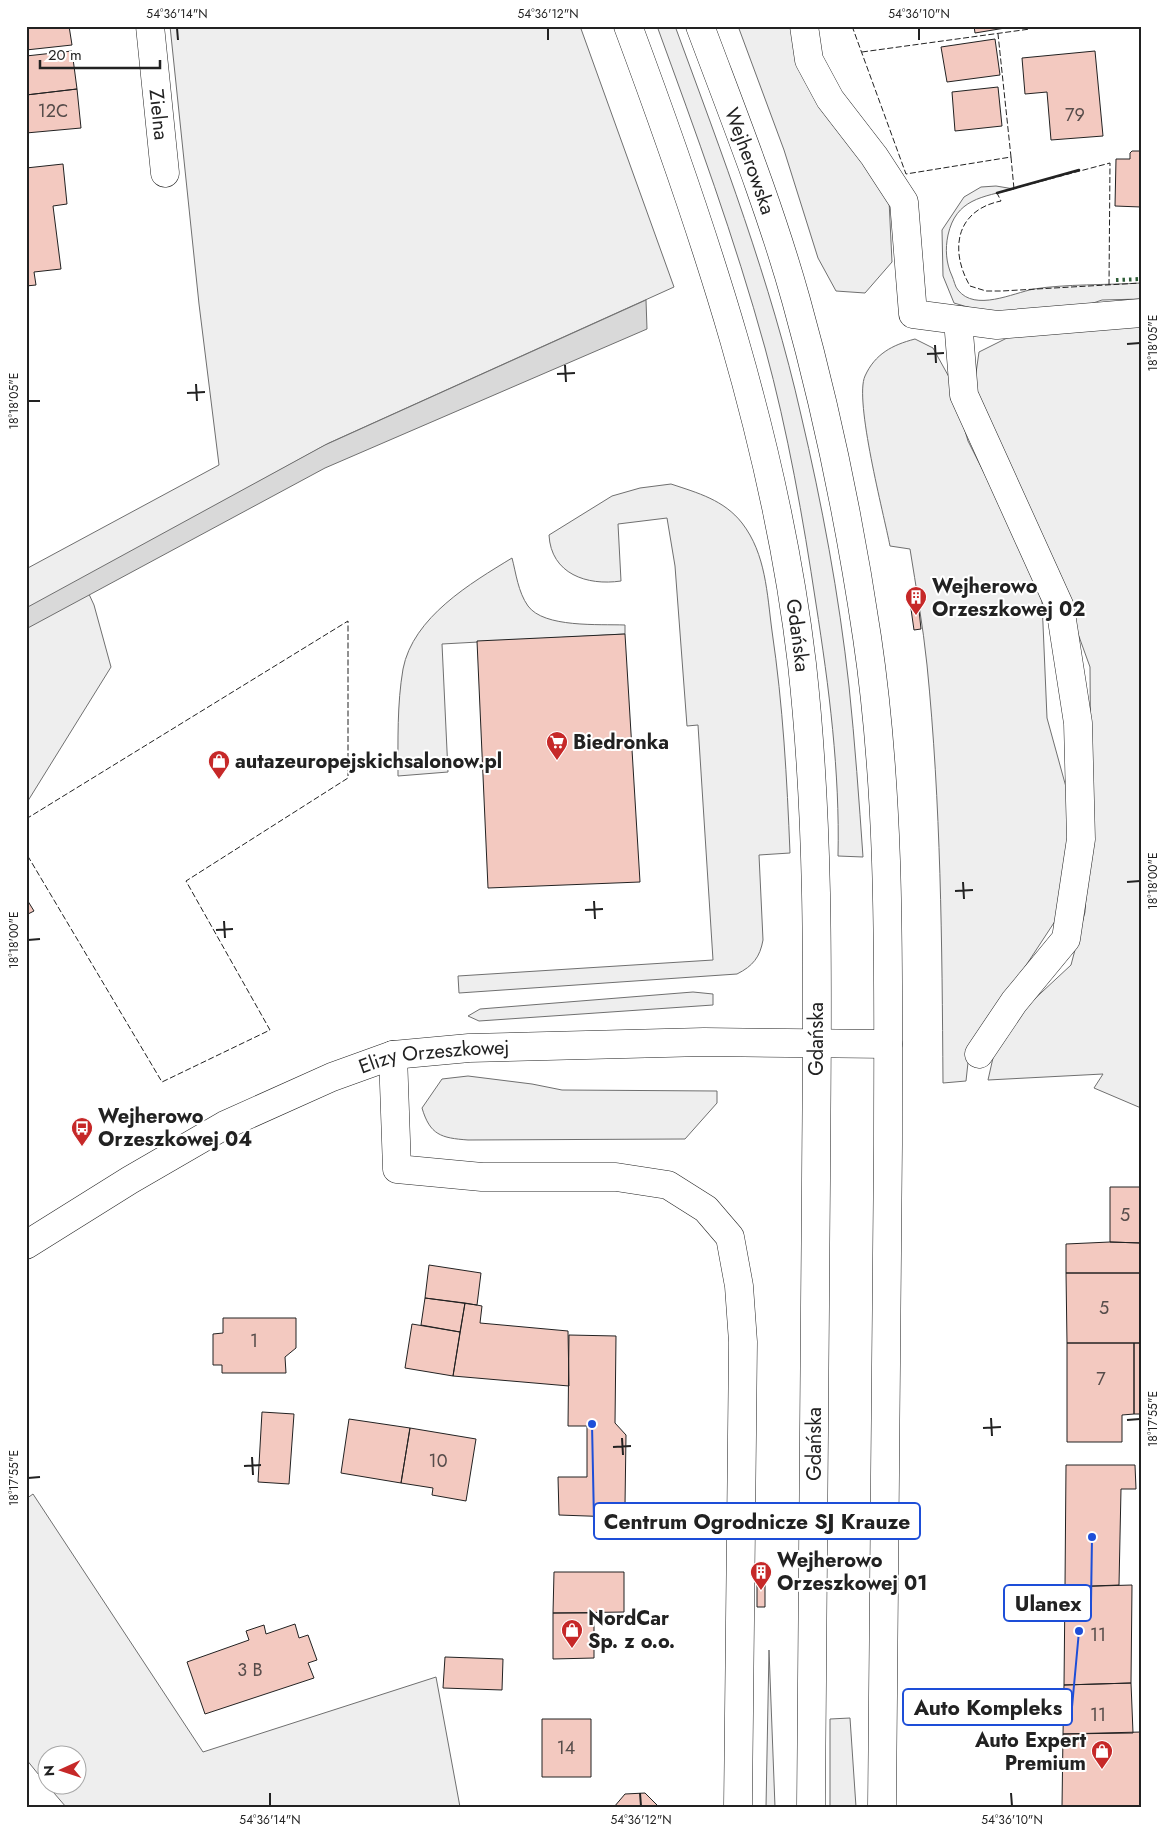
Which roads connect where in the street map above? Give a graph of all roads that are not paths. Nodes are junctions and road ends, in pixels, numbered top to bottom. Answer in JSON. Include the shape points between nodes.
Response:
{"nodes":[{"id":1,"x":150,"y":26,"type":"edge"},
{"id":2,"x":628,"y":26,"type":"edge"},
{"id":3,"x":700,"y":26,"type":"edge"},
{"id":4,"x":804,"y":26,"type":"edge"},
{"id":5,"x":165,"y":173,"type":"dead end"},
{"id":6,"x":1141,"y":313,"type":"edge"},
{"id":7,"x":958,"y":320,"type":"junction"},
{"id":8,"x":817,"y":1043,"type":"junction"},
{"id":9,"x":888,"y":1044,"type":"junction"},
{"id":10,"x":979,"y":1054,"type":"dead end"},
{"id":11,"x":393,"y":1055,"type":"junction"},
{"id":12,"x":26,"y":1245,"type":"edge"},
{"id":13,"x":738,"y":1807,"type":"edge"},
{"id":14,"x":811,"y":1807,"type":"edge"},
{"id":15,"x":882,"y":1807,"type":"edge"}],
"edges":[{"from":1,"to":5,"type":"main road","name":"Zielna"},
{"from":2,"to":8,"type":"main road","name":"Gdańska","via":[[718,282],[754,406],[773,489],[802,661],[815,839]]},
{"from":3,"to":9,"type":"main road","name":"Wejherowska","via":[[758,180],[795,298],[838,466],[868,639],[882,763]]},
{"from":4,"to":7,"type":"main road","via":[[809,60],[830,99],[904,202],[913,314]]},
{"from":6,"to":7,"type":"main road","via":[[997,325]]},
{"from":7,"to":10,"type":"main road","via":[[964,395],[1060,606],[1078,723],[1081,829],[1066,939],[1014,1002]]},
{"from":8,"to":9,"type":"main road","name":"Elizy Orzeszkowej"},
{"from":8,"to":11,"type":"main road","name":"Elizy Orzeszkowej","via":[[704,1042],[478,1048]]},
{"from":8,"to":14,"type":"main road","name":"Gdańska"},
{"from":9,"to":15,"type":"main road"},
{"from":11,"to":12,"type":"main road","name":"Elizy Orzeszkowej","via":[[332,1077],[225,1125]]},
{"from":11,"to":13,"type":"main road","via":[[397,1169],[482,1176],[616,1177],[668,1185],[706,1208],[730,1237],[740,1286],[743,1342]]}]}
